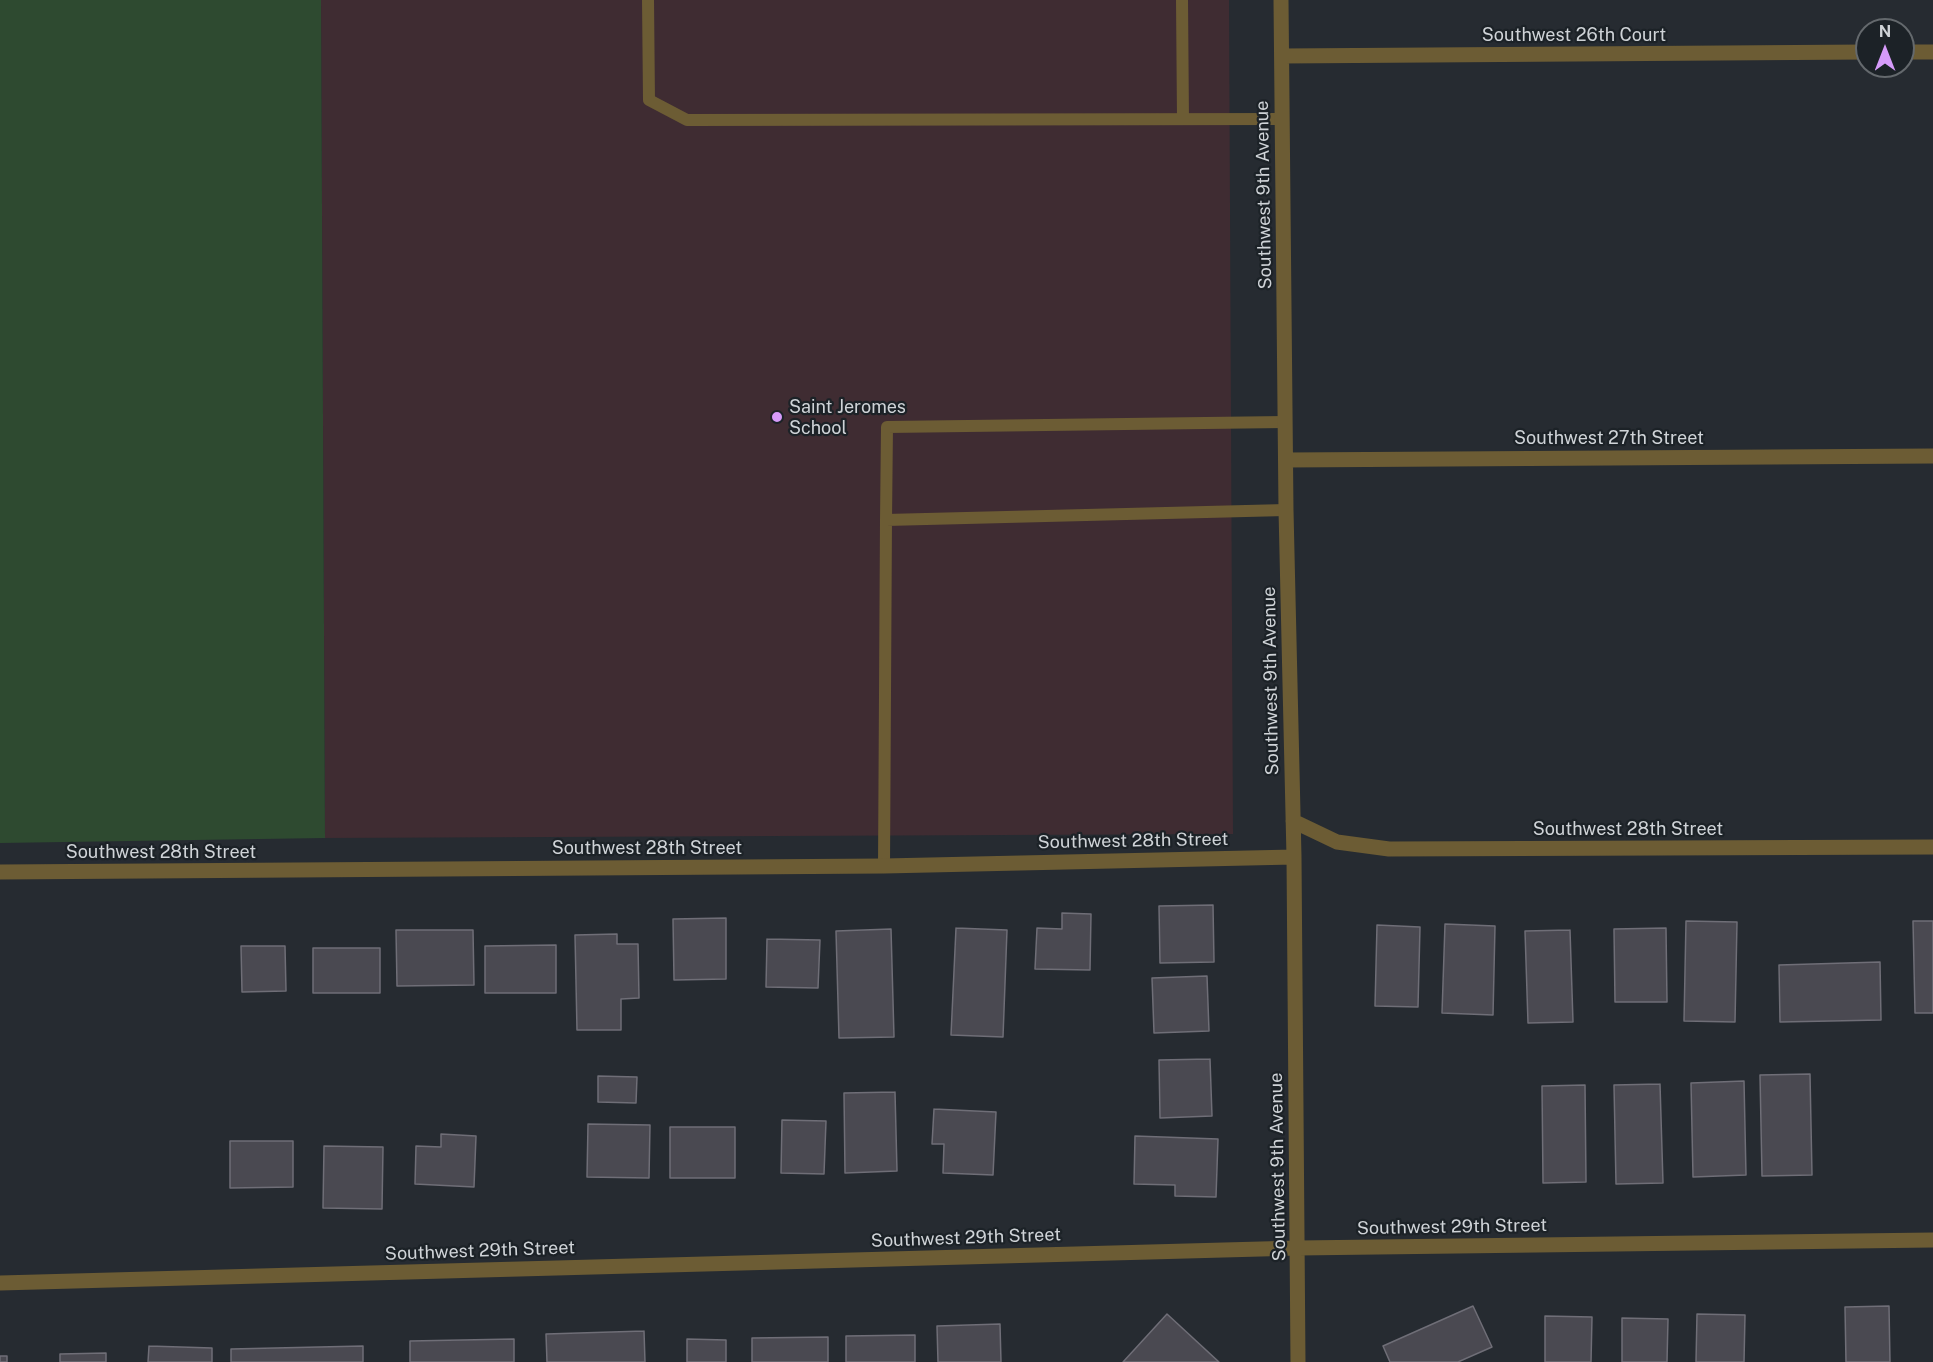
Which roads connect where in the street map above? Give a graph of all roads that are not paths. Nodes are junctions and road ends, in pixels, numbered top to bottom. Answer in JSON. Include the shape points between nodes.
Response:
{"nodes":[{"id":1,"x":648,"y":0,"type":"edge"},
{"id":2,"x":1182,"y":0,"type":"edge"},
{"id":3,"x":1281,"y":0,"type":"edge"},
{"id":4,"x":1855,"y":52,"type":"edge"},
{"id":5,"x":1915,"y":52,"type":"edge"},
{"id":6,"x":1933,"y":52,"type":"edge"},
{"id":7,"x":1282,"y":56,"type":"junction"},
{"id":8,"x":1183,"y":119,"type":"junction"},
{"id":9,"x":1283,"y":119,"type":"junction"},
{"id":10,"x":1286,"y":422,"type":"junction"},
{"id":11,"x":1933,"y":456,"type":"edge"},
{"id":12,"x":1286,"y":460,"type":"junction"},
{"id":13,"x":1286,"y":510,"type":"junction"},
{"id":14,"x":886,"y":520,"type":"junction"},
{"id":15,"x":1293,"y":821,"type":"junction"},
{"id":16,"x":1933,"y":847,"type":"edge"},
{"id":17,"x":1294,"y":856,"type":"junction"},
{"id":18,"x":884,"y":866,"type":"junction"},
{"id":19,"x":0,"y":872,"type":"edge"},
{"id":20,"x":1933,"y":1240,"type":"edge"},
{"id":21,"x":1298,"y":1248,"type":"junction"},
{"id":22,"x":0,"y":1283,"type":"edge"},
{"id":23,"x":1298,"y":1362,"type":"edge"}],
"edges":[{"from":1,"to":8,"type":"lane","via":[[649,100],[687,120]]},
{"from":2,"to":8,"type":"lane"},
{"from":3,"to":7,"type":"street","name":"Southwest 9th Avenue"},
{"from":4,"to":7,"type":"street","name":"Southwest 26th Court"},
{"from":5,"to":6,"type":"street"},
{"from":7,"to":9,"type":"street","name":"Southwest 9th Avenue"},
{"from":8,"to":9,"type":"lane"},
{"from":9,"to":10,"type":"street","name":"Southwest 9th Avenue"},
{"from":10,"to":12,"type":"street","name":"Southwest 9th Avenue"},
{"from":10,"to":14,"type":"lane","via":[[887,427]]},
{"from":11,"to":12,"type":"street","name":"Southwest 27th Street"},
{"from":12,"to":13,"type":"street","name":"Southwest 9th Avenue"},
{"from":13,"to":14,"type":"lane"},
{"from":13,"to":15,"type":"street","name":"Southwest 9th Avenue"},
{"from":14,"to":18,"type":"lane"},
{"from":15,"to":16,"type":"street","name":"Southwest 28th Street","via":[[1337,842],[1389,849]]},
{"from":15,"to":17,"type":"street","name":"Southwest 9th Avenue"},
{"from":17,"to":18,"type":"street","name":"Southwest 28th Street"},
{"from":17,"to":21,"type":"street","name":"Southwest 9th Avenue"},
{"from":18,"to":19,"type":"street","name":"Southwest 28th Street"},
{"from":20,"to":21,"type":"street","name":"Southwest 29th Street"},
{"from":21,"to":22,"type":"street","name":"Southwest 29th Street"},
{"from":21,"to":23,"type":"street","name":"Southwest 9th Avenue"}]}
